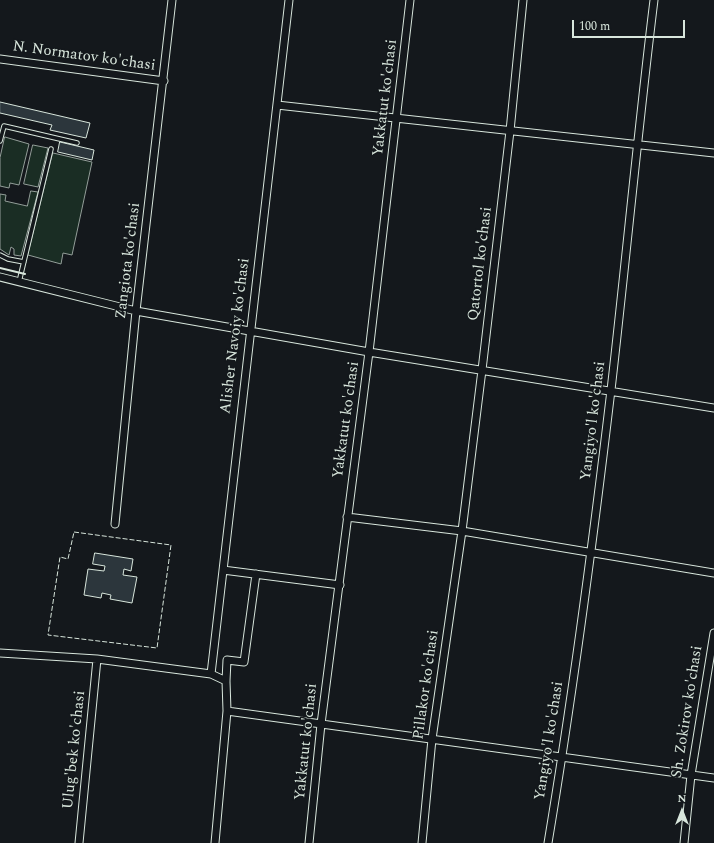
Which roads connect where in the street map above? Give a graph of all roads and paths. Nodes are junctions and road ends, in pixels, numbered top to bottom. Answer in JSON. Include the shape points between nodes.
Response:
{"nodes":[{"id":1,"x":172,"y":0,"type":"edge"},
{"id":2,"x":289,"y":0,"type":"edge"},
{"id":3,"x":410,"y":0,"type":"edge"},
{"id":4,"x":523,"y":0,"type":"edge"},
{"id":5,"x":654,"y":0,"type":"edge"},
{"id":6,"x":0,"y":59,"type":"edge"},
{"id":7,"x":164,"y":81,"type":"junction"},
{"id":8,"x":276,"y":105,"type":"junction"},
{"id":9,"x":397,"y":118,"type":"junction"},
{"id":10,"x":510,"y":131,"type":"junction"},
{"id":11,"x":0,"y":141,"type":"edge"},
{"id":12,"x":77,"y":143,"type":"dead end"},
{"id":13,"x":638,"y":144,"type":"junction"},
{"id":14,"x":51,"y":149,"type":"dead end"},
{"id":15,"x":714,"y":153,"type":"edge"},
{"id":16,"x":0,"y":255,"type":"edge"},
{"id":17,"x":24,"y":262,"type":"junction"},
{"id":18,"x":0,"y":277,"type":"edge"},
{"id":19,"x":19,"y":282,"type":"junction"},
{"id":20,"x":136,"y":311,"type":"junction"},
{"id":21,"x":250,"y":331,"type":"junction"},
{"id":22,"x":369,"y":352,"type":"junction"},
{"id":23,"x":482,"y":370,"type":"junction"},
{"id":24,"x":611,"y":392,"type":"junction"},
{"id":25,"x":714,"y":408,"type":"edge"},
{"id":26,"x":347,"y":517,"type":"junction"},
{"id":27,"x":115,"y":524,"type":"dead end"},
{"id":28,"x":462,"y":531,"type":"junction"},
{"id":29,"x":591,"y":553,"type":"junction"},
{"id":30,"x":223,"y":570,"type":"junction"},
{"id":31,"x":714,"y":573,"type":"edge"},
{"id":32,"x":256,"y":574,"type":"junction"},
{"id":33,"x":340,"y":585,"type":"junction"},
{"id":34,"x":714,"y":633,"type":"edge"},
{"id":35,"x":0,"y":653,"type":"edge"},
{"id":36,"x":97,"y":660,"type":"junction"},
{"id":37,"x":211,"y":674,"type":"junction"},
{"id":38,"x":226,"y":680,"type":"junction"},
{"id":39,"x":227,"y":711,"type":"junction"},
{"id":40,"x":321,"y":724,"type":"junction"},
{"id":41,"x":432,"y":739,"type":"junction"},
{"id":42,"x":562,"y":756,"type":"junction"},
{"id":43,"x":691,"y":774,"type":"junction"},
{"id":44,"x":714,"y":778,"type":"edge"},
{"id":45,"x":79,"y":843,"type":"edge"},
{"id":46,"x":215,"y":843,"type":"edge"},
{"id":47,"x":309,"y":843,"type":"edge"},
{"id":48,"x":422,"y":843,"type":"edge"},
{"id":49,"x":548,"y":843,"type":"edge"},
{"id":50,"x":684,"y":843,"type":"edge"}],
"edges":[{"from":1,"to":7,"type":"street","name":"Zangiota ko'chasi"},
{"from":2,"to":8,"type":"street","name":"Alisher Navoiy ko'chasi"},
{"from":3,"to":9,"type":"street","name":"Yakkatut ko'chasi"},
{"from":4,"to":10,"type":"street","name":"Qatortol ko'chasi"},
{"from":5,"to":13,"type":"street","name":"Yangiyo'l ko'chasi"},
{"from":6,"to":7,"type":"street","name":"N. Normatov ko'chasi"},
{"from":7,"to":20,"type":"street","name":"Zangiota ko'chasi"},
{"from":8,"to":9,"type":"street"},
{"from":8,"to":21,"type":"street","name":"Alisher Navoiy ko'chasi"},
{"from":9,"to":10,"type":"street"},
{"from":9,"to":22,"type":"street","name":"Yakkatut ko'chasi"},
{"from":10,"to":13,"type":"street"},
{"from":10,"to":23,"type":"street","name":"Qatortol ko'chasi"},
{"from":11,"to":12,"type":"lane","via":[[4,126]]},
{"from":13,"to":15,"type":"street"},
{"from":13,"to":24,"type":"street","name":"Yangiyo'l ko'chasi"},
{"from":14,"to":17,"type":"lane"},
{"from":16,"to":17,"type":"lane"},
{"from":17,"to":19,"type":"lane"},
{"from":18,"to":19,"type":"street"},
{"from":19,"to":20,"type":"street"},
{"from":20,"to":21,"type":"street"},
{"from":20,"to":27,"type":"street","name":"Zangiota ko'chasi"},
{"from":21,"to":22,"type":"street"},
{"from":21,"to":30,"type":"street","name":"Alisher Navoiy ko'chasi"},
{"from":22,"to":23,"type":"street"},
{"from":22,"to":26,"type":"street","name":"Yakkatut ko'chasi"},
{"from":23,"to":24,"type":"street"},
{"from":23,"to":28,"type":"street","name":"Qatortol ko'chasi"},
{"from":24,"to":25,"type":"street"},
{"from":24,"to":29,"type":"street","name":"Yangiyo'l ko'chasi"},
{"from":26,"to":28,"type":"street"},
{"from":26,"to":33,"type":"street","name":"Yakkatut ko'chasi"},
{"from":28,"to":29,"type":"street"},
{"from":28,"to":41,"type":"street","name":"Pillakor ko'chasi"},
{"from":29,"to":31,"type":"street"},
{"from":29,"to":42,"type":"street","name":"Yangiyo'l ko'chasi"},
{"from":30,"to":32,"type":"street"},
{"from":30,"to":37,"type":"street","name":"Alisher Navoiy ko'chasi"},
{"from":32,"to":33,"type":"street"},
{"from":32,"to":38,"type":"street","via":[[244,662],[227,660]]},
{"from":33,"to":40,"type":"street","name":"Yakkatut ko'chasi"},
{"from":34,"to":43,"type":"street","name":"Sh. Zokirov ko'chasi"},
{"from":35,"to":36,"type":"street"},
{"from":36,"to":37,"type":"street"},
{"from":36,"to":45,"type":"street","name":"Ulug'bek ko'chasi"},
{"from":37,"to":38,"type":"street"},
{"from":38,"to":39,"type":"street"},
{"from":39,"to":40,"type":"street"},
{"from":39,"to":46,"type":"street"},
{"from":40,"to":41,"type":"street"},
{"from":40,"to":47,"type":"street","name":"Yakkatut ko'chasi"},
{"from":41,"to":42,"type":"street"},
{"from":41,"to":48,"type":"street","name":"Pillakor ko'chasi"},
{"from":42,"to":43,"type":"street"},
{"from":42,"to":49,"type":"street","name":"Yangiyo'l ko'chasi"},
{"from":43,"to":44,"type":"street"},
{"from":43,"to":50,"type":"street","name":"Sh. Zokirov ko'chasi"}]}
